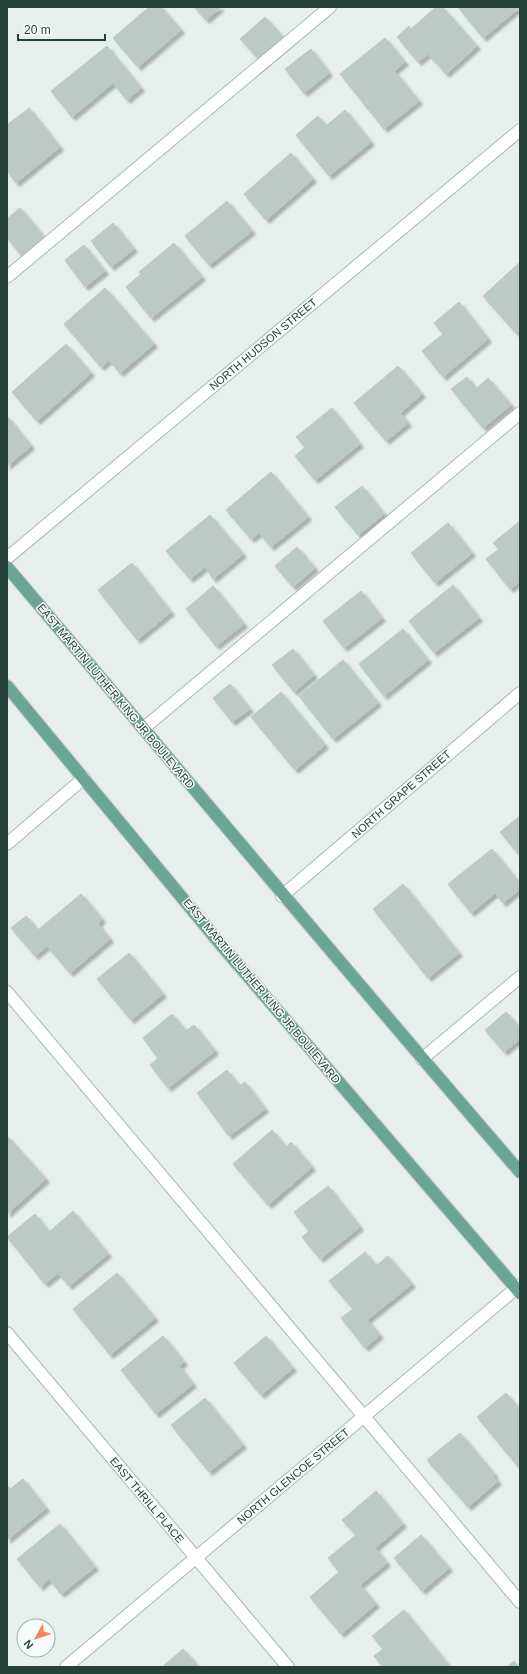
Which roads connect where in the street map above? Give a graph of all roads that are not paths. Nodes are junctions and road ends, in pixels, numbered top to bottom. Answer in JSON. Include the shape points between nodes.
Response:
{"nodes":[{"id":1,"x":330,"y":7,"type":"edge"},
{"id":2,"x":520,"y":130,"type":"edge"},
{"id":3,"x":7,"y":277,"type":"edge"},
{"id":4,"x":520,"y":413,"type":"edge"},
{"id":5,"x":7,"y":558,"type":"edge"},
{"id":6,"x":7,"y":567,"type":"edge"},
{"id":7,"x":7,"y":686,"type":"edge"},
{"id":8,"x":520,"y":693,"type":"edge"},
{"id":9,"x":144,"y":728,"type":"junction"},
{"id":10,"x":84,"y":778,"type":"junction"},
{"id":11,"x":7,"y":844,"type":"edge"},
{"id":12,"x":282,"y":896,"type":"junction"},
{"id":13,"x":520,"y":978,"type":"edge"},
{"id":14,"x":7,"y":992,"type":"edge"},
{"id":15,"x":422,"y":1059,"type":"junction"},
{"id":16,"x":520,"y":1172,"type":"edge"},
{"id":17,"x":519,"y":1289,"type":"edge"},
{"id":18,"x":7,"y":1333,"type":"edge"},
{"id":19,"x":364,"y":1417,"type":"junction"},
{"id":20,"x":196,"y":1558,"type":"junction"},
{"id":21,"x":520,"y":1602,"type":"edge"},
{"id":22,"x":66,"y":1667,"type":"edge"},
{"id":23,"x":288,"y":1667,"type":"edge"}],
"edges":[{"from":1,"to":3,"type":"street"},
{"from":2,"to":5,"type":"street","name":"NORTH HUDSON STREET"},
{"from":4,"to":9,"type":"street"},
{"from":6,"to":9,"type":"main road","name":"EAST MARTIN LUTHER KING JR BOULEVARD"},
{"from":7,"to":10,"type":"main road","name":"EAST MARTIN LUTHER KING JR BOULEVARD"},
{"from":8,"to":12,"type":"street","name":"NORTH GRAPE STREET"},
{"from":9,"to":12,"type":"main road","name":"EAST MARTIN LUTHER KING JR BOULEVARD"},
{"from":10,"to":11,"type":"street"},
{"from":10,"to":17,"type":"main road","name":"EAST MARTIN LUTHER KING JR BOULEVARD","via":[[222,946]]},
{"from":12,"to":15,"type":"main road","name":"EAST MARTIN LUTHER KING JR BOULEVARD"},
{"from":13,"to":15,"type":"street"},
{"from":14,"to":19,"type":"street"},
{"from":15,"to":16,"type":"main road","name":"EAST MARTIN LUTHER KING JR BOULEVARD"},
{"from":17,"to":19,"type":"street","name":"NORTH GLENCOE STREET"},
{"from":18,"to":20,"type":"street","name":"EAST THRILL PLACE"},
{"from":19,"to":20,"type":"street","name":"NORTH GLENCOE STREET"},
{"from":19,"to":21,"type":"street"},
{"from":20,"to":22,"type":"street","name":"NORTH GLENCOE STREET"},
{"from":20,"to":23,"type":"street","name":"EAST THRILL PLACE"}]}
